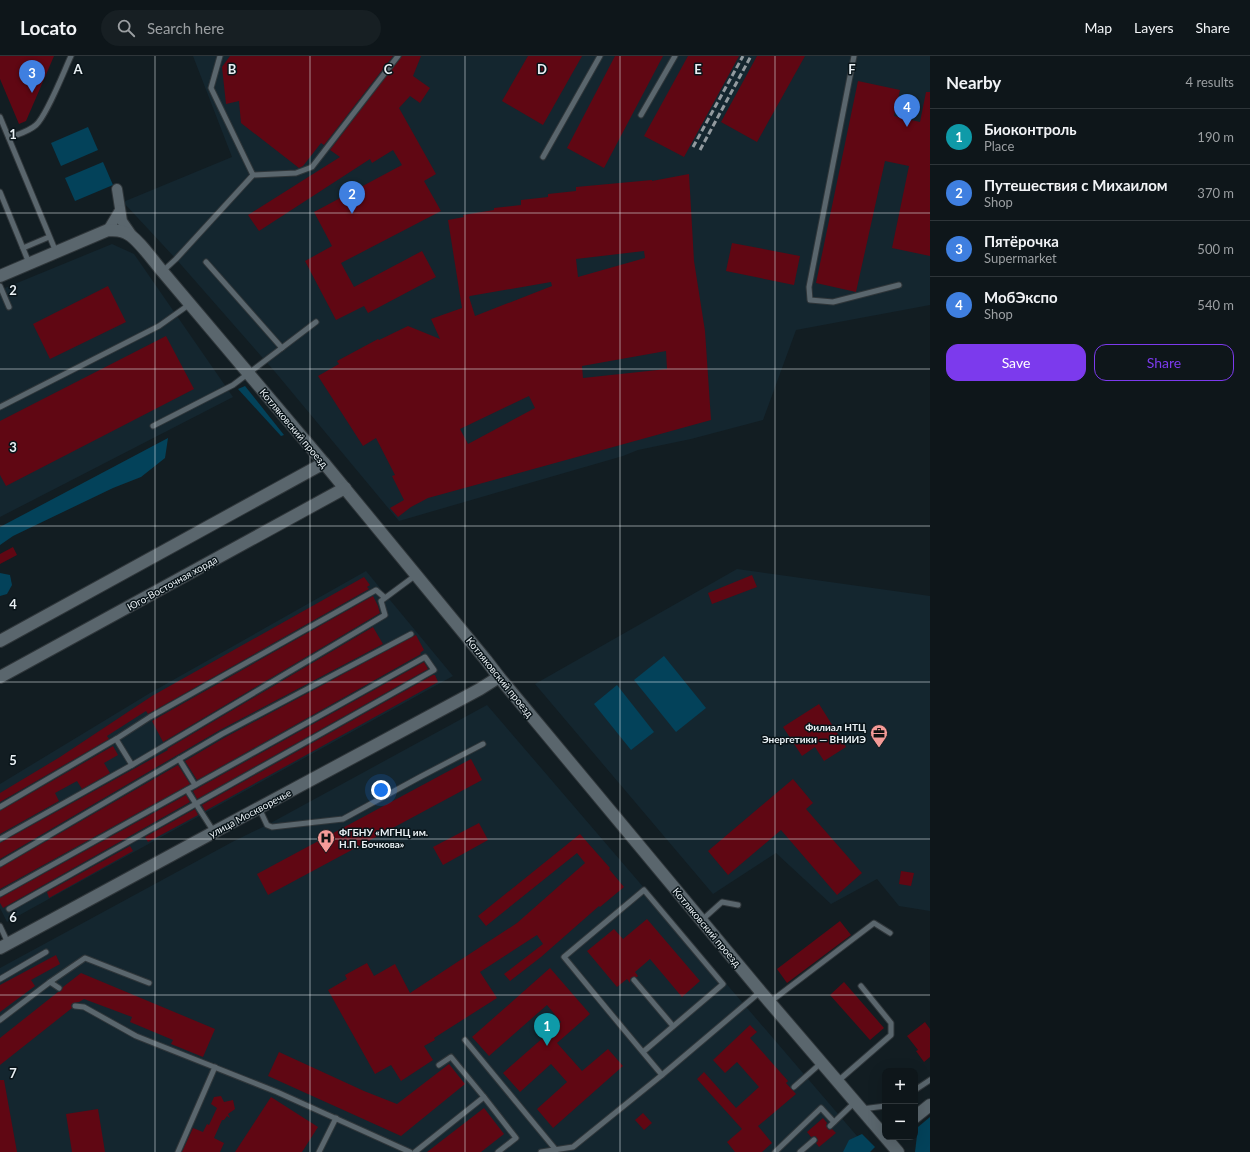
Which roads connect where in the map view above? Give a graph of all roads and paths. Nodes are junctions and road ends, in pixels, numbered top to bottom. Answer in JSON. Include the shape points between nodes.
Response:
{"nodes":[{"id":1,"x":71,"y":56,"type":"edge"},
{"id":2,"x":220,"y":56,"type":"edge"},
{"id":3,"x":398,"y":56,"type":"edge"},
{"id":4,"x":600,"y":56,"type":"edge"},
{"id":5,"x":675,"y":56,"type":"edge"},
{"id":6,"x":854,"y":56,"type":"edge"},
{"id":7,"x":641,"y":116,"type":"dead end"},
{"id":8,"x":0,"y":117,"type":"edge"},
{"id":9,"x":9,"y":138,"type":"junction"},
{"id":10,"x":544,"y":157,"type":"dead end"},
{"id":11,"x":253,"y":175,"type":"junction"},
{"id":12,"x":117,"y":189,"type":"dead end"},
{"id":13,"x":0,"y":192,"type":"edge"},
{"id":14,"x":120,"y":210,"type":"junction"},
{"id":15,"x":108,"y":230,"type":"junction"},
{"id":16,"x":49,"y":237,"type":"junction"},
{"id":17,"x":136,"y":240,"type":"junction"},
{"id":18,"x":23,"y":248,"type":"junction"},
{"id":19,"x":56,"y":252,"type":"junction"},
{"id":20,"x":206,"y":262,"type":"dead end"},
{"id":21,"x":29,"y":263,"type":"junction"},
{"id":22,"x":162,"y":271,"type":"junction"},
{"id":23,"x":0,"y":276,"type":"edge"},
{"id":24,"x":899,"y":285,"type":"dead end"},
{"id":25,"x":0,"y":286,"type":"edge"},
{"id":26,"x":190,"y":304,"type":"junction"},
{"id":27,"x":9,"y":307,"type":"dead end"},
{"id":28,"x":316,"y":322,"type":"dead end"},
{"id":29,"x":282,"y":348,"type":"junction"},
{"id":30,"x":248,"y":374,"type":"junction"},
{"id":31,"x":0,"y":407,"type":"edge"},
{"id":32,"x":153,"y":426,"type":"dead end"},
{"id":33,"x":324,"y":463,"type":"junction"},
{"id":34,"x":345,"y":488,"type":"junction"},
{"id":35,"x":416,"y":575,"type":"junction"},
{"id":36,"x":384,"y":597,"type":"junction"},
{"id":37,"x":411,"y":634,"type":"dead end"},
{"id":38,"x":0,"y":641,"type":"edge"},
{"id":39,"x":0,"y":677,"type":"edge"},
{"id":40,"x":499,"y":677,"type":"junction"},
{"id":41,"x":116,"y":739,"type":"junction"},
{"id":42,"x":483,"y":744,"type":"dead end"},
{"id":43,"x":179,"y":759,"type":"junction"},
{"id":44,"x":132,"y":765,"type":"junction"},
{"id":45,"x":195,"y":785,"type":"junction"},
{"id":46,"x":187,"y":790,"type":"junction"},
{"id":47,"x":197,"y":804,"type":"junction"},
{"id":48,"x":0,"y":807,"type":"edge"},
{"id":49,"x":259,"y":808,"type":"junction"},
{"id":50,"x":214,"y":832,"type":"junction"},
{"id":51,"x":0,"y":839,"type":"edge"},
{"id":52,"x":0,"y":864,"type":"edge"},
{"id":53,"x":0,"y":894,"type":"edge"},
{"id":54,"x":738,"y":905,"type":"dead end"},
{"id":55,"x":9,"y":909,"type":"dead end"},
{"id":56,"x":702,"y":920,"type":"junction"},
{"id":57,"x":0,"y":926,"type":"edge"},
{"id":58,"x":890,"y":933,"type":"dead end"},
{"id":59,"x":4,"y":946,"type":"edge"},
{"id":60,"x":46,"y":952,"type":"dead end"},
{"id":61,"x":0,"y":979,"type":"edge"},
{"id":62,"x":634,"y":980,"type":"dead end"},
{"id":63,"x":50,"y":982,"type":"junction"},
{"id":64,"x":149,"y":983,"type":"dead end"},
{"id":65,"x":861,"y":986,"type":"dead end"},
{"id":66,"x":59,"y":988,"type":"dead end"},
{"id":67,"x":761,"y":992,"type":"junction"},
{"id":68,"x":770,"y":1002,"type":"junction"},
{"id":69,"x":75,"y":1006,"type":"dead end"},
{"id":70,"x":0,"y":1020,"type":"edge"},
{"id":71,"x":673,"y":1026,"type":"junction"},
{"id":72,"x":465,"y":1040,"type":"dead end"},
{"id":73,"x":643,"y":1052,"type":"junction"},
{"id":74,"x":822,"y":1063,"type":"junction"},
{"id":75,"x":438,"y":1065,"type":"dead end"},
{"id":76,"x":215,"y":1067,"type":"junction"},
{"id":77,"x":662,"y":1075,"type":"junction"},
{"id":78,"x":930,"y":1080,"type":"edge"},
{"id":79,"x":838,"y":1081,"type":"junction"},
{"id":80,"x":794,"y":1087,"type":"dead end"},
{"id":81,"x":918,"y":1088,"type":"edge"},
{"id":82,"x":484,"y":1097,"type":"junction"},
{"id":83,"x":930,"y":1104,"type":"edge"},
{"id":84,"x":859,"y":1105,"type":"junction"},
{"id":85,"x":882,"y":1106,"type":"edge"},
{"id":86,"x":918,"y":1114,"type":"edge"},
{"id":87,"x":336,"y":1118,"type":"junction"},
{"id":88,"x":882,"y":1130,"type":"edge"},
{"id":89,"x":814,"y":1140,"type":"dead end"},
{"id":90,"x":891,"y":1140,"type":"edge"},
{"id":91,"x":556,"y":1150,"type":"junction"},
{"id":92,"x":178,"y":1152,"type":"edge"},
{"id":93,"x":319,"y":1152,"type":"edge"},
{"id":94,"x":410,"y":1152,"type":"edge"},
{"id":95,"x":415,"y":1152,"type":"edge"},
{"id":96,"x":498,"y":1152,"type":"edge"},
{"id":97,"x":541,"y":1152,"type":"edge"},
{"id":98,"x":775,"y":1152,"type":"edge"},
{"id":99,"x":800,"y":1152,"type":"edge"},
{"id":100,"x":898,"y":1152,"type":"edge"}],
"edges":[{"from":1,"to":9,"type":"lane","via":[[38,124]]},
{"from":2,"to":11,"type":"lane","via":[[211,88]]},
{"from":3,"to":11,"type":"lane","via":[[312,167],[296,173]]},
{"from":4,"to":10,"type":"lane"},
{"from":5,"to":7,"type":"lane"},
{"from":6,"to":24,"type":"lane","via":[[809,287],[810,300],[833,302]]},
{"from":8,"to":9,"type":"lane"},
{"from":9,"to":16,"type":"lane"},
{"from":11,"to":22,"type":"lane"},
{"from":12,"to":14,"type":"street"},
{"from":13,"to":18,"type":"lane"},
{"from":14,"to":15,"type":"street"},
{"from":14,"to":17,"type":"street","via":[[122,221]]},
{"from":15,"to":17,"type":"main road","name":"Котляковский проезд","via":[[128,233]]},
{"from":15,"to":19,"type":"main road","name":"Котляковский проезд"},
{"from":16,"to":18,"type":"lane"},
{"from":16,"to":19,"type":"lane"},
{"from":17,"to":22,"type":"main road","name":"Котляковский проезд"},
{"from":18,"to":21,"type":"lane"},
{"from":19,"to":21,"type":"main road","name":"Котляковский проезд"},
{"from":20,"to":29,"type":"lane"},
{"from":21,"to":23,"type":"main road","name":"Котляковский проезд"},
{"from":22,"to":26,"type":"main road","name":"Котляковский проезд"},
{"from":25,"to":27,"type":"lane"},
{"from":26,"to":30,"type":"main road","name":"Котляковский проезд"},
{"from":26,"to":31,"type":"lane","via":[[159,326]]},
{"from":28,"to":29,"type":"lane"},
{"from":29,"to":30,"type":"lane"},
{"from":30,"to":32,"type":"lane","via":[[233,385]]},
{"from":30,"to":33,"type":"main road","name":"Котляковский проезд"},
{"from":33,"to":34,"type":"main road","name":"Котляковский проезд"},
{"from":33,"to":38,"type":"main road"},
{"from":34,"to":35,"type":"main road","name":"Котляковский проезд"},
{"from":34,"to":39,"type":"main road","name":"Юго-Восточная хорда"},
{"from":35,"to":36,"type":"lane"},
{"from":35,"to":40,"type":"main road","name":"Котляковский проезд"},
{"from":36,"to":41,"type":"lane","via":[[376,590],[150,717]]},
{"from":36,"to":44,"type":"lane","via":[[381,601],[385,615]]},
{"from":37,"to":43,"type":"lane"},
{"from":40,"to":49,"type":"main road","name":"улица Москворечье"},
{"from":40,"to":56,"type":"main road","name":"Котляковский проезд"},
{"from":41,"to":44,"type":"lane"},
{"from":41,"to":48,"type":"lane"},
{"from":42,"to":49,"type":"lane","via":[[343,819],[272,827],[267,825]]},
{"from":43,"to":45,"type":"lane"},
{"from":43,"to":52,"type":"lane"},
{"from":44,"to":51,"type":"lane"},
{"from":45,"to":46,"type":"lane"},
{"from":45,"to":47,"type":"lane","via":[[425,657],[434,670]]},
{"from":46,"to":47,"type":"lane"},
{"from":46,"to":53,"type":"lane"},
{"from":47,"to":50,"type":"lane"},
{"from":47,"to":55,"type":"lane"},
{"from":49,"to":50,"type":"main road","name":"улица Москворечье"},
{"from":50,"to":59,"type":"main road","name":"улица Москворечье"},
{"from":54,"to":56,"type":"lane","via":[[722,902]]},
{"from":56,"to":67,"type":"main road","name":"Котляковский проезд"},
{"from":57,"to":59,"type":"lane"},
{"from":58,"to":68,"type":"lane","via":[[874,924]]},
{"from":60,"to":61,"type":"lane"},
{"from":62,"to":71,"type":"lane"},
{"from":63,"to":64,"type":"lane","via":[[85,958]]},
{"from":63,"to":66,"type":"lane"},
{"from":63,"to":70,"type":"lane"},
{"from":65,"to":79,"type":"lane","via":[[891,1023],[891,1035]]},
{"from":67,"to":68,"type":"main road","name":"Котляковский проезд"},
{"from":67,"to":77,"type":"lane"},
{"from":68,"to":74,"type":"main road","name":"Котляковский проезд"},
{"from":69,"to":76,"type":"lane","via":[[84,1007],[136,1036]]},
{"from":71,"to":73,"type":"lane"},
{"from":71,"to":73,"type":"lane","via":[[723,984],[644,890],[564,957]]},
{"from":72,"to":91,"type":"lane"},
{"from":73,"to":77,"type":"lane"},
{"from":74,"to":79,"type":"main road","name":"Котляковский проезд"},
{"from":74,"to":80,"type":"lane"},
{"from":75,"to":82,"type":"lane","via":[[451,1057]]},
{"from":76,"to":87,"type":"lane"},
{"from":76,"to":92,"type":"lane"},
{"from":77,"to":91,"type":"lane","via":[[574,1147]]},
{"from":78,"to":81,"type":"lane"},
{"from":79,"to":84,"type":"main road","name":"Котляковский проезд"},
{"from":82,"to":95,"type":"lane"},
{"from":82,"to":96,"type":"lane","via":[[516,1138]]},
{"from":83,"to":86,"type":"main road"},
{"from":84,"to":85,"type":"lane"},
{"from":84,"to":88,"type":"main road","name":"Котляковский проезд"},
{"from":84,"to":98,"type":"lane","via":[[832,1124],[821,1108]]},
{"from":87,"to":93,"type":"lane"},
{"from":87,"to":94,"type":"lane"},
{"from":89,"to":99,"type":"lane"},
{"from":90,"to":100,"type":"main road","name":"Котляковский проезд"},
{"from":91,"to":97,"type":"lane"}]}
